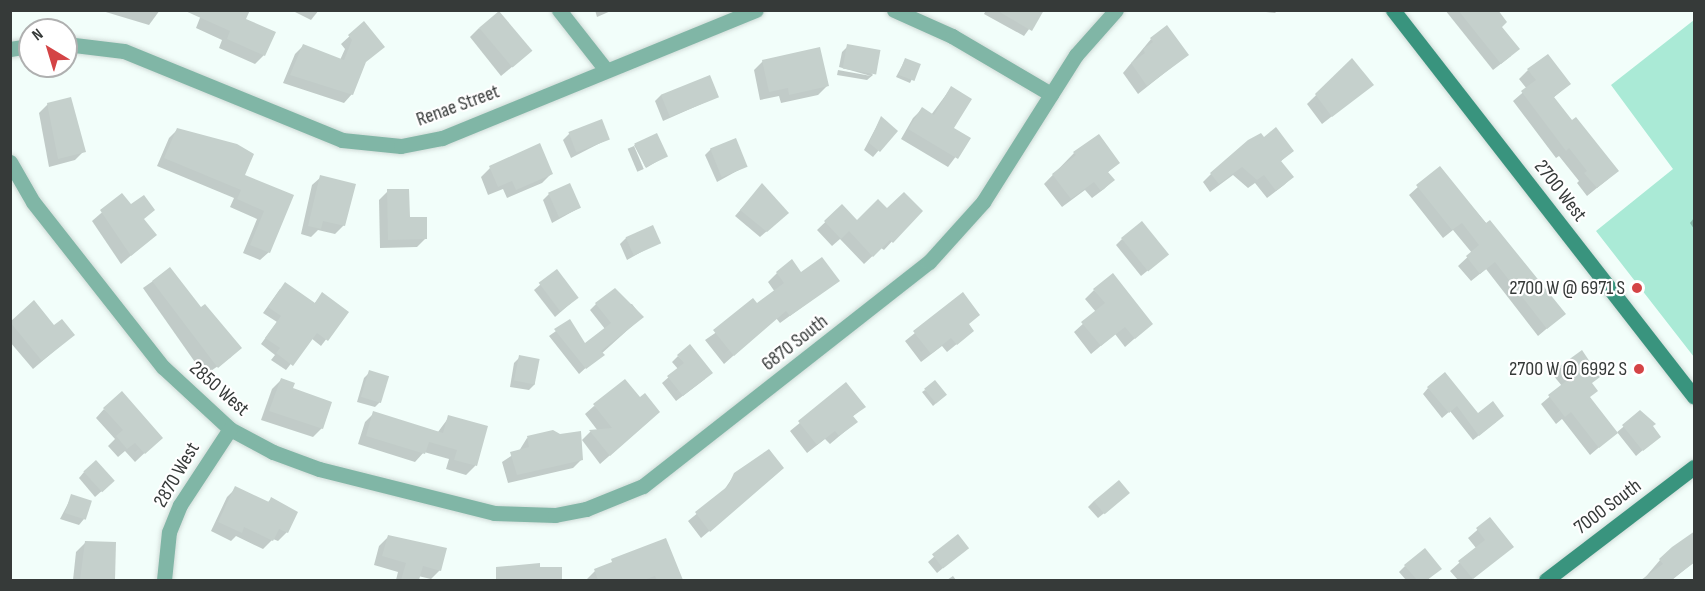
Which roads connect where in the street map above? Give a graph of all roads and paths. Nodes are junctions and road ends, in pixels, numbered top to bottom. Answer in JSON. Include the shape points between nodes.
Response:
{"nodes":[{"id":1,"x":559,"y":10,"type":"edge"},
{"id":2,"x":756,"y":10,"type":"edge"},
{"id":3,"x":894,"y":10,"type":"edge"},
{"id":4,"x":1116,"y":10,"type":"edge"},
{"id":5,"x":1393,"y":10,"type":"edge"},
{"id":6,"x":78,"y":45,"type":"edge"},
{"id":7,"x":606,"y":70,"type":"junction"},
{"id":8,"x":1051,"y":94,"type":"junction"},
{"id":9,"x":10,"y":162,"type":"edge"},
{"id":10,"x":1695,"y":397,"type":"edge"},
{"id":11,"x":230,"y":429,"type":"junction"},
{"id":12,"x":1695,"y":467,"type":"edge"},
{"id":13,"x":494,"y":513,"type":"joint"},
{"id":14,"x":164,"y":580,"type":"edge"},
{"id":15,"x":1546,"y":580,"type":"edge"}],
"edges":[{"from":1,"to":7,"type":"street"},
{"from":2,"to":7,"type":"street","name":"Renae Street"},
{"from":3,"to":8,"type":"street","via":[[952,36]]},
{"from":4,"to":8,"type":"street","name":"6870 South","via":[[1076,56]]},
{"from":5,"to":10,"type":"main road","name":"2700 West"},
{"from":6,"to":7,"type":"street","name":"Renae Street","via":[[124,51],[317,132],[368,144],[401,146],[442,138]]},
{"from":8,"to":13,"type":"street","name":"6870 South","via":[[983,202],[929,262],[667,469],[643,486],[586,508],[524,517]]},
{"from":9,"to":11,"type":"street","name":"2850 West","via":[[33,202],[163,367]]},
{"from":11,"to":13,"type":"street","name":"2850 West","via":[[273,452],[319,469]]},
{"from":11,"to":14,"type":"street","name":"2870 West","via":[[180,505],[169,532]]},
{"from":12,"to":15,"type":"main road","name":"7000 South"}]}
